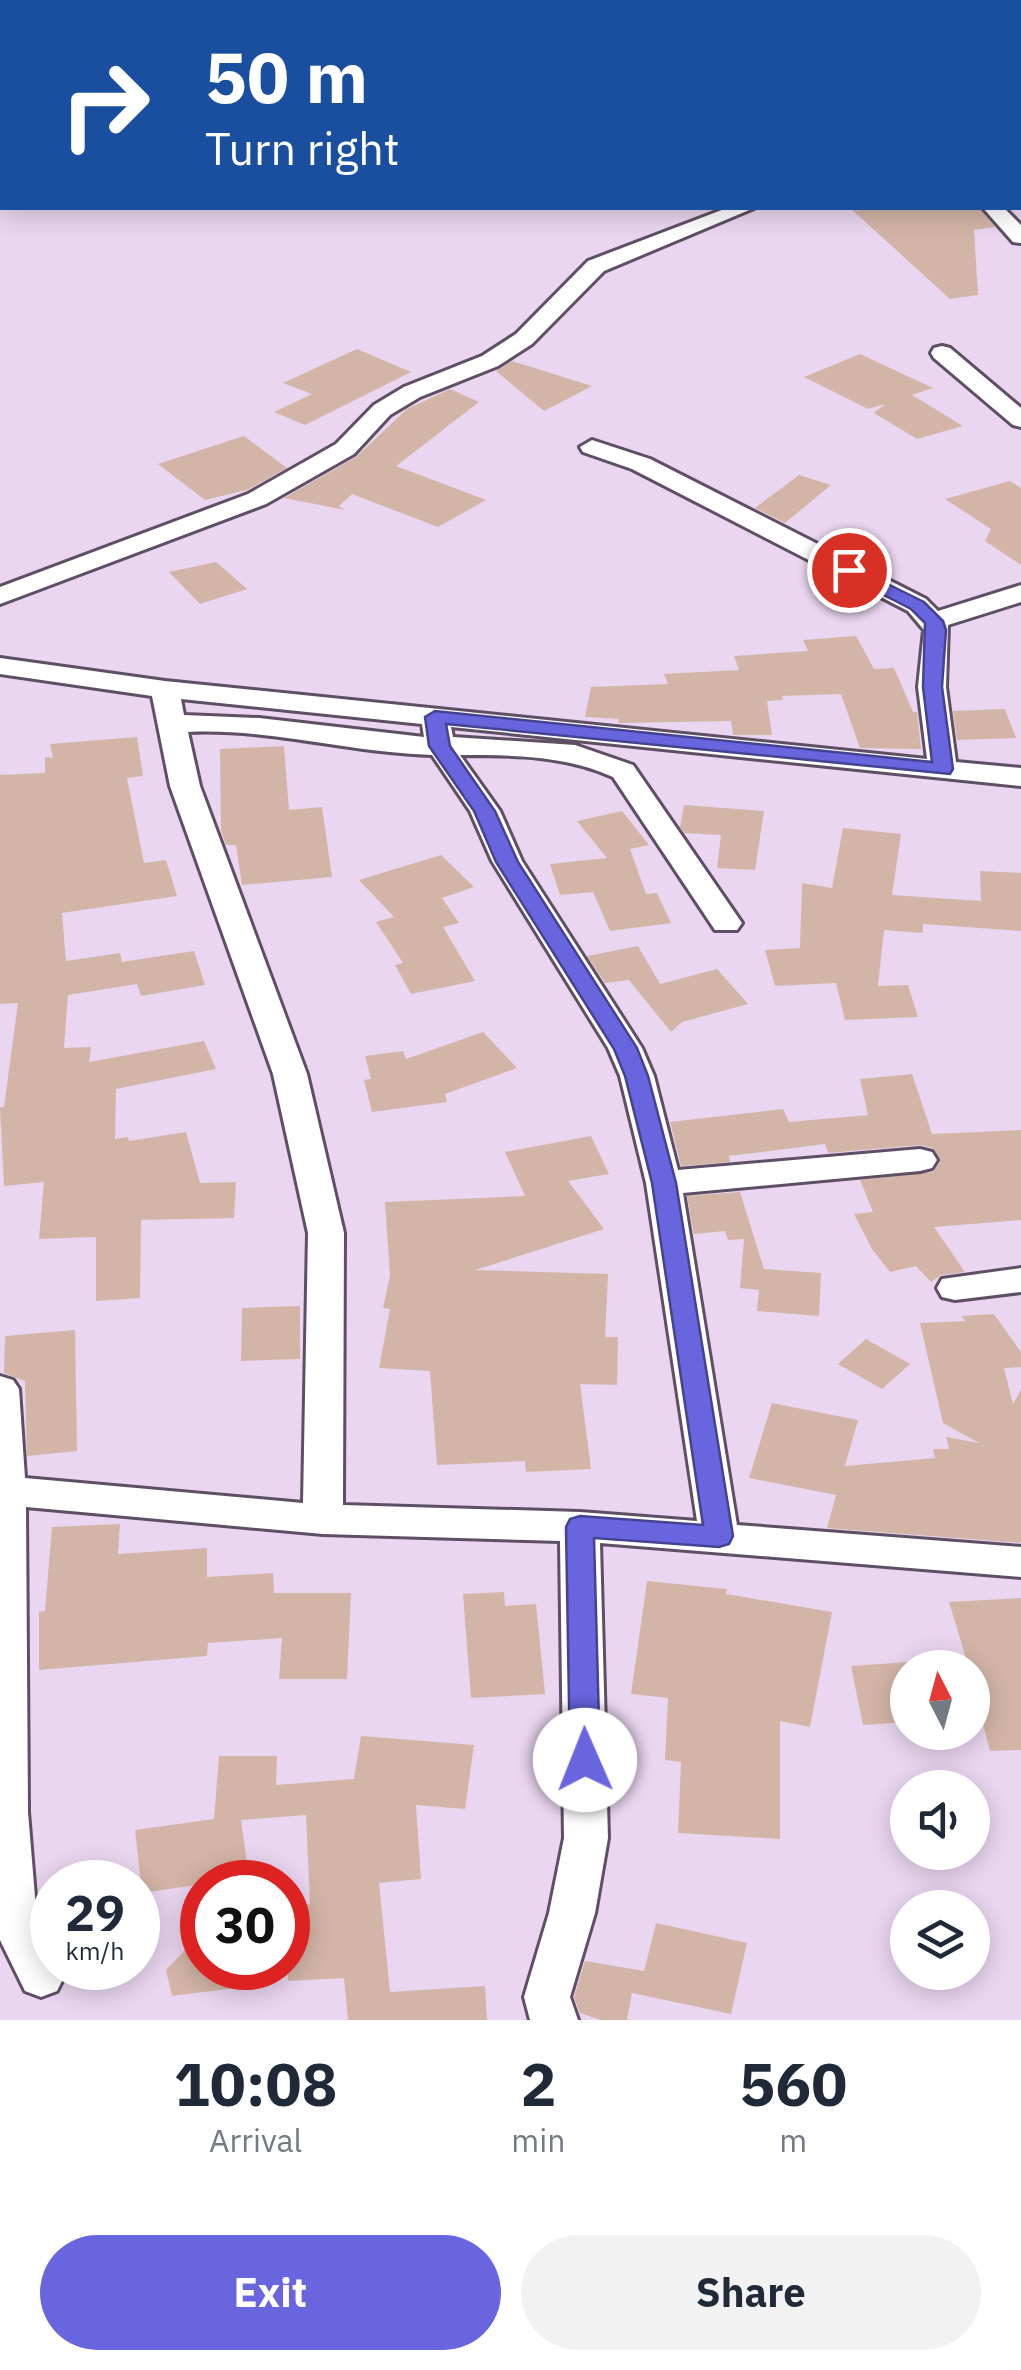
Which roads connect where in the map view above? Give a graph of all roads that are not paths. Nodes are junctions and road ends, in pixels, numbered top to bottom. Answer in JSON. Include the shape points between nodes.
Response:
{"nodes":[{"id":1,"x":739,"y":210,"type":"edge"},
{"id":2,"x":996,"y":210,"type":"edge"},
{"id":3,"x":1021,"y":237,"type":"edge"},
{"id":4,"x":942,"y":354,"type":"dead end"},
{"id":5,"x":1021,"y":420,"type":"edge"},
{"id":6,"x":592,"y":447,"type":"dead end"},
{"id":7,"x":1021,"y":593,"type":"edge"},
{"id":8,"x":0,"y":596,"type":"edge"},
{"id":9,"x":933,"y":621,"type":"junction"},
{"id":10,"x":0,"y":666,"type":"edge"},
{"id":11,"x":165,"y":689,"type":"junction"},
{"id":12,"x":172,"y":724,"type":"junction"},
{"id":13,"x":437,"y":731,"type":"junction"},
{"id":14,"x":943,"y":769,"type":"junction"},
{"id":15,"x":1021,"y":777,"type":"edge"},
{"id":16,"x":726,"y":923,"type":"dead end"},
{"id":17,"x":920,"y":1160,"type":"dead end"},
{"id":18,"x":664,"y":1183,"type":"junction"},
{"id":19,"x":1021,"y":1280,"type":"edge"},
{"id":20,"x":955,"y":1288,"type":"dead end"},
{"id":21,"x":0,"y":1390,"type":"edge"},
{"id":22,"x":3,"y":1490,"type":"edge"},
{"id":23,"x":323,"y":1519,"type":"junction"},
{"id":24,"x":580,"y":1527,"type":"junction"},
{"id":25,"x":719,"y":1536,"type":"junction"},
{"id":26,"x":1021,"y":1562,"type":"edge"},
{"id":27,"x":30,"y":1954,"type":"edge"},
{"id":28,"x":554,"y":2020,"type":"edge"}],
"edges":[{"from":1,"to":8,"type":"street","via":[[596,266],[524,339],[382,410],[345,449],[257,500]]},
{"from":2,"to":3,"type":"street"},
{"from":4,"to":5,"type":"street"},
{"from":6,"to":9,"type":"street","via":[[641,464],[917,606]]},
{"from":7,"to":9,"type":"street"},
{"from":9,"to":14,"type":"street","via":[[932,687]]},
{"from":10,"to":11,"type":"street"},
{"from":11,"to":12,"type":"street"},
{"from":11,"to":13,"type":"street"},
{"from":12,"to":13,"type":"street","via":[[240,722],[400,745]]},
{"from":12,"to":23,"type":"street","via":[[185,786],[290,1074],[326,1233]]},
{"from":13,"to":14,"type":"street"},
{"from":13,"to":16,"type":"street","via":[[605,760],[623,772]]},
{"from":13,"to":18,"type":"street","via":[[507,862],[625,1048]]},
{"from":14,"to":15,"type":"street"},
{"from":17,"to":18,"type":"street"},
{"from":18,"to":25,"type":"street"},
{"from":19,"to":20,"type":"street"},
{"from":21,"to":22,"type":"street"},
{"from":22,"to":23,"type":"street"},
{"from":22,"to":27,"type":"street","via":[[6,1812],[14,1921]]},
{"from":23,"to":24,"type":"street"},
{"from":24,"to":25,"type":"street"},
{"from":24,"to":28,"type":"street","via":[[586,1838],[547,1998]]},
{"from":25,"to":26,"type":"street"}]}
